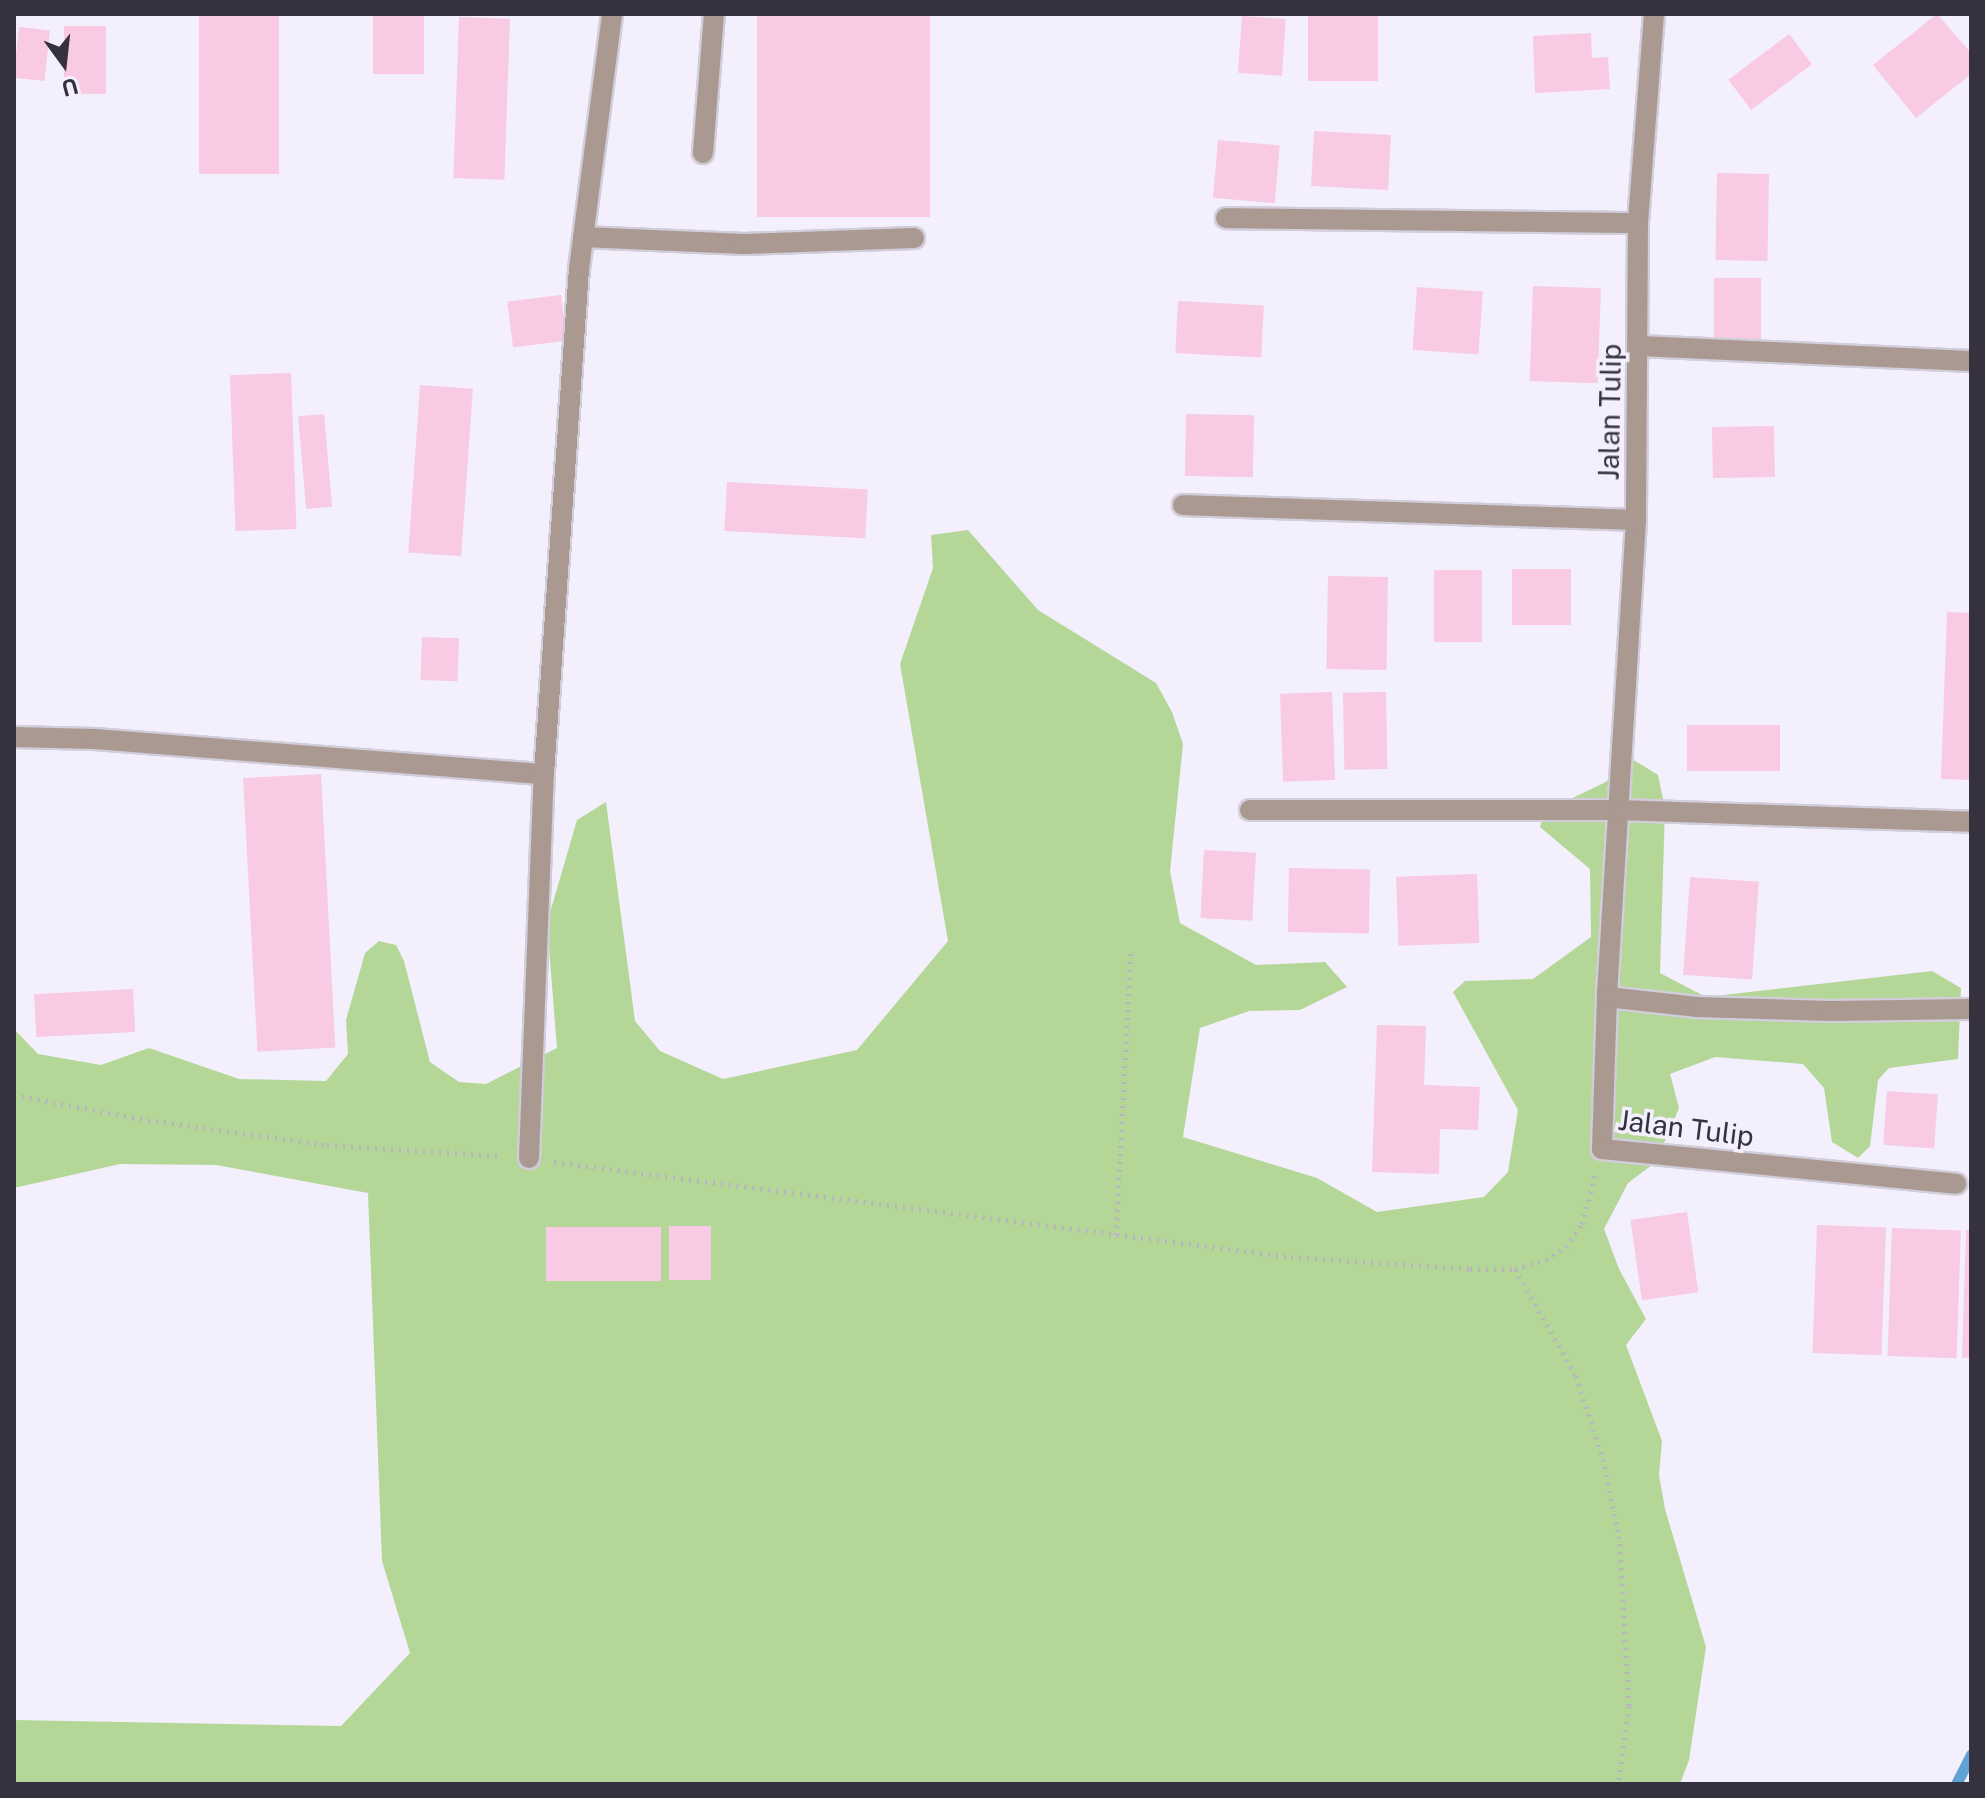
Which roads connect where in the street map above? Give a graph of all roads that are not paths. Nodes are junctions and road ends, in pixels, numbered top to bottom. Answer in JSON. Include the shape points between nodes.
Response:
{"nodes":[{"id":1,"x":612,"y":14,"type":"edge"},
{"id":2,"x":714,"y":14,"type":"edge"},
{"id":3,"x":1654,"y":14,"type":"edge"},
{"id":4,"x":703,"y":153,"type":"dead end"},
{"id":5,"x":1226,"y":218,"type":"dead end"},
{"id":6,"x":1638,"y":223,"type":"junction"},
{"id":7,"x":583,"y":237,"type":"junction"},
{"id":8,"x":914,"y":238,"type":"dead end"},
{"id":9,"x":1639,"y":346,"type":"junction"},
{"id":10,"x":1971,"y":361,"type":"edge"},
{"id":11,"x":1183,"y":505,"type":"dead end"},
{"id":12,"x":1636,"y":520,"type":"junction"},
{"id":13,"x":14,"y":737,"type":"edge"},
{"id":14,"x":544,"y":774,"type":"junction"},
{"id":15,"x":1250,"y":810,"type":"dead end"},
{"id":16,"x":1618,"y":810,"type":"junction"},
{"id":17,"x":1971,"y":822,"type":"edge"},
{"id":18,"x":1607,"y":997,"type":"junction"},
{"id":19,"x":1971,"y":1009,"type":"edge"},
{"id":20,"x":529,"y":1158,"type":"road end"},
{"id":21,"x":1956,"y":1184,"type":"dead end"}],
"edges":[{"from":1,"to":7,"type":"street"},
{"from":2,"to":4,"type":"street"},
{"from":3,"to":6,"type":"street","name":"Jalan Tulip"},
{"from":5,"to":6,"type":"street"},
{"from":6,"to":9,"type":"street","name":"Jalan Tulip"},
{"from":7,"to":8,"type":"street","via":[[744,244]]},
{"from":7,"to":14,"type":"street"},
{"from":9,"to":10,"type":"street"},
{"from":9,"to":12,"type":"street","name":"Jalan Tulip"},
{"from":11,"to":12,"type":"street"},
{"from":12,"to":16,"type":"street","name":"Jalan Tulip"},
{"from":13,"to":14,"type":"street"},
{"from":14,"to":20,"type":"street"},
{"from":15,"to":16,"type":"street"},
{"from":16,"to":17,"type":"street"},
{"from":16,"to":18,"type":"street","name":"Jalan Tulip"},
{"from":18,"to":19,"type":"street","via":[[1697,1007]]},
{"from":18,"to":21,"type":"street","name":"Jalan Tulip","via":[[1602,1149]]}]}
